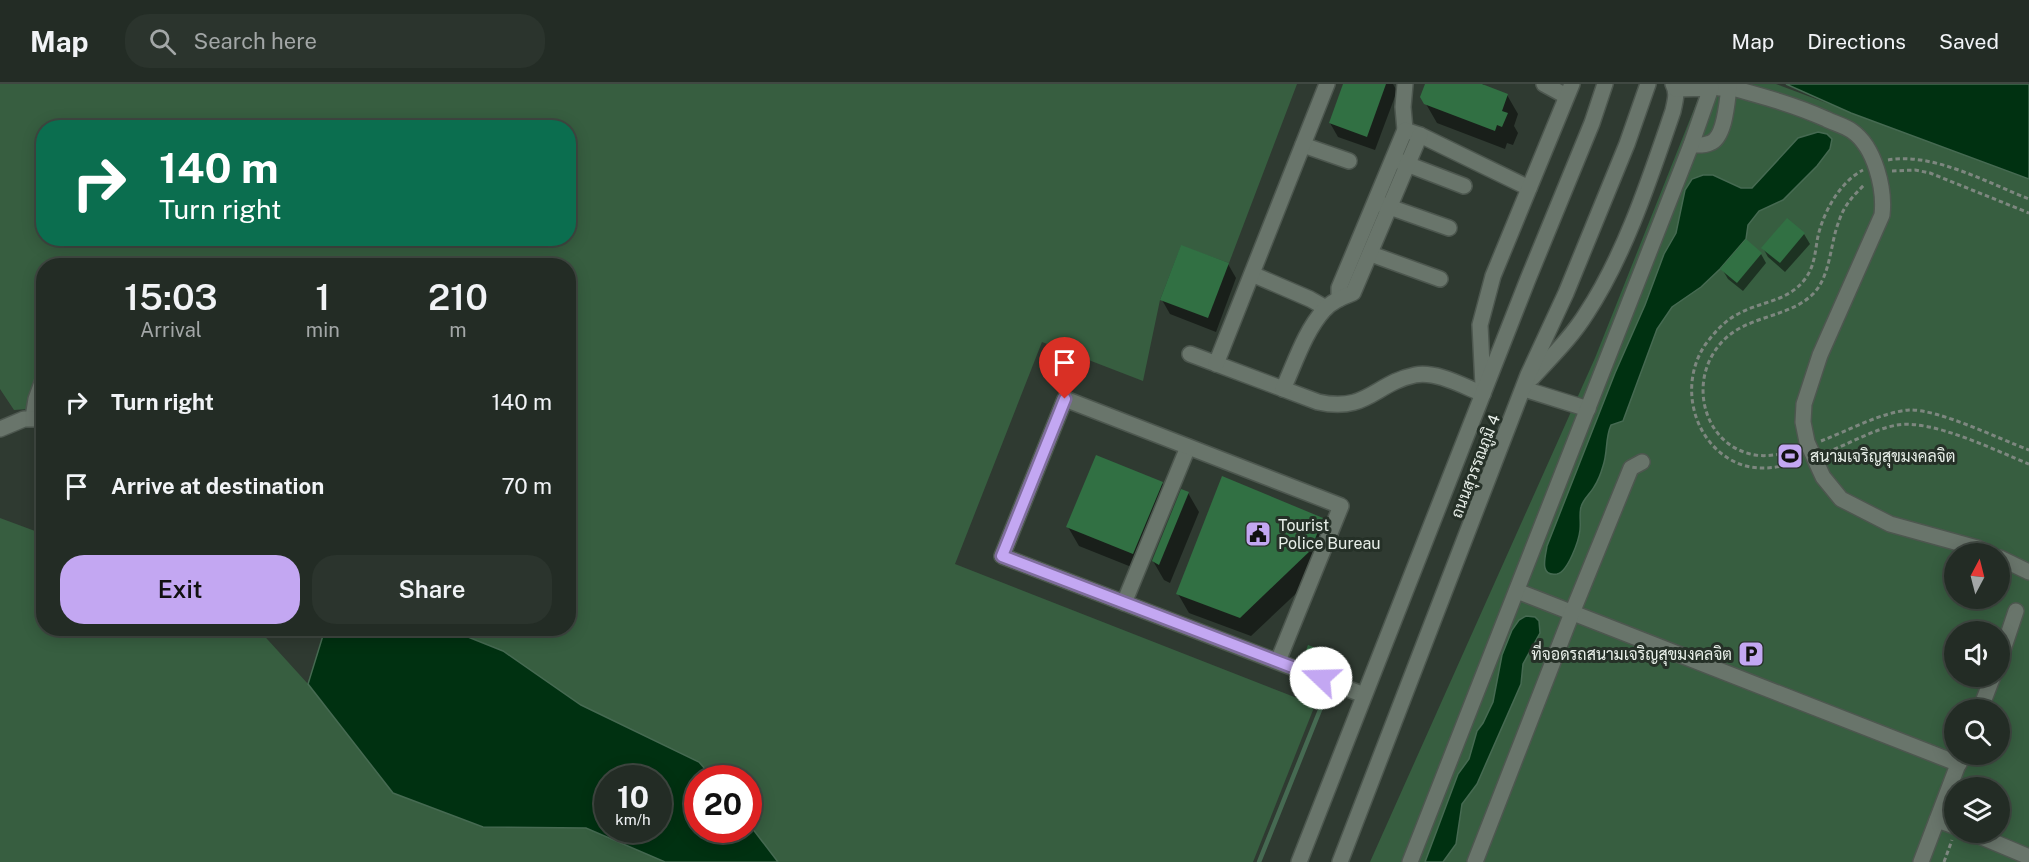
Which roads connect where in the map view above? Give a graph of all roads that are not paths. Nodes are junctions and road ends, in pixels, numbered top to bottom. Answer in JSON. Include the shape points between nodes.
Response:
{"nodes":[{"id":1,"x":1327,"y":84,"type":"edge"},
{"id":2,"x":1405,"y":84,"type":"edge"},
{"id":3,"x":1544,"y":84,"type":"edge"},
{"id":4,"x":1605,"y":84,"type":"edge"},
{"id":5,"x":1648,"y":84,"type":"edge"},
{"id":6,"x":1674,"y":87,"type":"edge"},
{"id":7,"x":1729,"y":87,"type":"junction"},
{"id":8,"x":1710,"y":88,"type":"junction"},
{"id":9,"x":1569,"y":90,"type":"edge"},
{"id":10,"x":1405,"y":130,"type":"junction"},
{"id":11,"x":1420,"y":135,"type":"junction"},
{"id":12,"x":1303,"y":145,"type":"junction"},
{"id":13,"x":1691,"y":145,"type":"junction"},
{"id":14,"x":1349,"y":161,"type":"dead end"},
{"id":15,"x":1401,"y":161,"type":"junction"},
{"id":16,"x":1464,"y":186,"type":"dead end"},
{"id":17,"x":1529,"y":188,"type":"junction"},
{"id":18,"x":1382,"y":205,"type":"junction"},
{"id":19,"x":1449,"y":228,"type":"dead end"},
{"id":20,"x":1371,"y":254,"type":"junction"},
{"id":21,"x":1252,"y":274,"type":"junction"},
{"id":22,"x":1440,"y":279,"type":"dead end"},
{"id":23,"x":1339,"y":298,"type":"junction"},
{"id":24,"x":1326,"y":308,"type":"junction"},
{"id":25,"x":1190,"y":354,"type":"dead end"},
{"id":26,"x":1216,"y":364,"type":"junction"},
{"id":27,"x":1525,"y":387,"type":"junction"},
{"id":28,"x":1283,"y":389,"type":"junction"},
{"id":29,"x":1483,"y":393,"type":"junction"},
{"id":30,"x":1588,"y":409,"type":"junction"},
{"id":31,"x":36,"y":419,"type":"edge"},
{"id":32,"x":0,"y":429,"type":"edge"},
{"id":33,"x":1188,"y":447,"type":"junction"},
{"id":34,"x":1642,"y":462,"type":"dead end"},
{"id":35,"x":1959,"y":543,"type":"edge"},
{"id":36,"x":2010,"y":562,"type":"edge"},
{"id":37,"x":2028,"y":568,"type":"edge"},
{"id":38,"x":1517,"y":591,"type":"junction"},
{"id":39,"x":1124,"y":603,"type":"junction"},
{"id":40,"x":2016,"y":612,"type":"dead end"},
{"id":41,"x":1572,"y":613,"type":"junction"},
{"id":42,"x":2010,"y":630,"type":"edge"},
{"id":43,"x":1278,"y":662,"type":"junction"},
{"id":44,"x":1364,"y":694,"type":"junction"},
{"id":45,"x":1944,"y":753,"type":"edge"},
{"id":46,"x":1958,"y":765,"type":"edge"},
{"id":47,"x":1937,"y":820,"type":"junction"},
{"id":48,"x":1944,"y":822,"type":"edge"},
{"id":49,"x":1995,"y":843,"type":"edge"},
{"id":50,"x":2029,"y":858,"type":"edge"},
{"id":51,"x":1299,"y":862,"type":"edge"},
{"id":52,"x":1340,"y":862,"type":"edge"},
{"id":53,"x":1410,"y":862,"type":"edge"},
{"id":54,"x":1475,"y":862,"type":"edge"},
{"id":55,"x":1921,"y":862,"type":"edge"}],
"edges":[{"from":1,"to":12,"type":"street"},
{"from":2,"to":10,"type":"street"},
{"from":3,"to":9,"type":"street"},
{"from":4,"to":29,"type":"street","name":"ถนนสุวรรณภูมิ 4"},
{"from":5,"to":27,"type":"street","name":"ถนนสุวรรณภูมิ 4","via":[[1627,144]]},
{"from":6,"to":8,"type":"street"},
{"from":6,"to":27,"type":"street","via":[[1673,111],[1617,260],[1569,339]]},
{"from":7,"to":8,"type":"street"},
{"from":7,"to":13,"type":"street","via":[[1718,138],[1712,143]]},
{"from":7,"to":35,"type":"street","via":[[1800,108],[1852,131],[1868,151],[1884,199],[1882,215],[1820,355],[1804,404],[1803,422],[1823,477],[1841,499],[1890,524]]},
{"from":8,"to":13,"type":"street"},
{"from":9,"to":17,"type":"street"},
{"from":10,"to":11,"type":"street"},
{"from":10,"to":15,"type":"street"},
{"from":11,"to":15,"type":"street"},
{"from":11,"to":17,"type":"street"},
{"from":12,"to":14,"type":"street"},
{"from":12,"to":21,"type":"street"},
{"from":13,"to":30,"type":"street"},
{"from":15,"to":16,"type":"street"},
{"from":15,"to":18,"type":"street"},
{"from":17,"to":29,"type":"street","via":[[1493,276],[1480,325]]},
{"from":18,"to":19,"type":"street"},
{"from":18,"to":20,"type":"street"},
{"from":18,"to":23,"type":"street","via":[[1339,288]]},
{"from":20,"to":22,"type":"street"},
{"from":20,"to":23,"type":"street","via":[[1353,293]]},
{"from":21,"to":24,"type":"street"},
{"from":21,"to":26,"type":"street"},
{"from":23,"to":24,"type":"street"},
{"from":24,"to":28,"type":"street","via":[[1313,325]]},
{"from":25,"to":26,"type":"street"},
{"from":26,"to":28,"type":"street"},
{"from":27,"to":30,"type":"street"},
{"from":27,"to":52,"type":"street","name":"ถนนสุวรรณภูมิ 4"},
{"from":28,"to":29,"type":"street","via":[[1318,402],[1343,405],[1360,402],[1415,375],[1425,375]]},
{"from":29,"to":44,"type":"street","name":"ถนนสุวรรณภูมิ 4"},
{"from":30,"to":38,"type":"street"},
{"from":31,"to":32,"type":"street","via":[[24,419]]},
{"from":33,"to":39,"type":"street"},
{"from":33,"to":39,"type":"street","via":[[1065,399],[1002,556]]},
{"from":33,"to":43,"type":"street","via":[[1341,506]]},
{"from":34,"to":41,"type":"street","via":[[1631,468]]},
{"from":36,"to":37,"type":"street"},
{"from":38,"to":41,"type":"street"},
{"from":38,"to":53,"type":"street"},
{"from":39,"to":43,"type":"street"},
{"from":40,"to":42,"type":"street"},
{"from":41,"to":45,"type":"street"},
{"from":41,"to":54,"type":"street"},
{"from":43,"to":44,"type":"street"},
{"from":44,"to":51,"type":"street","name":"ถนนสุวรรณภูมิ 4"},
{"from":46,"to":47,"type":"street"},
{"from":47,"to":48,"type":"street"},
{"from":47,"to":55,"type":"street"},
{"from":49,"to":50,"type":"street"}]}
